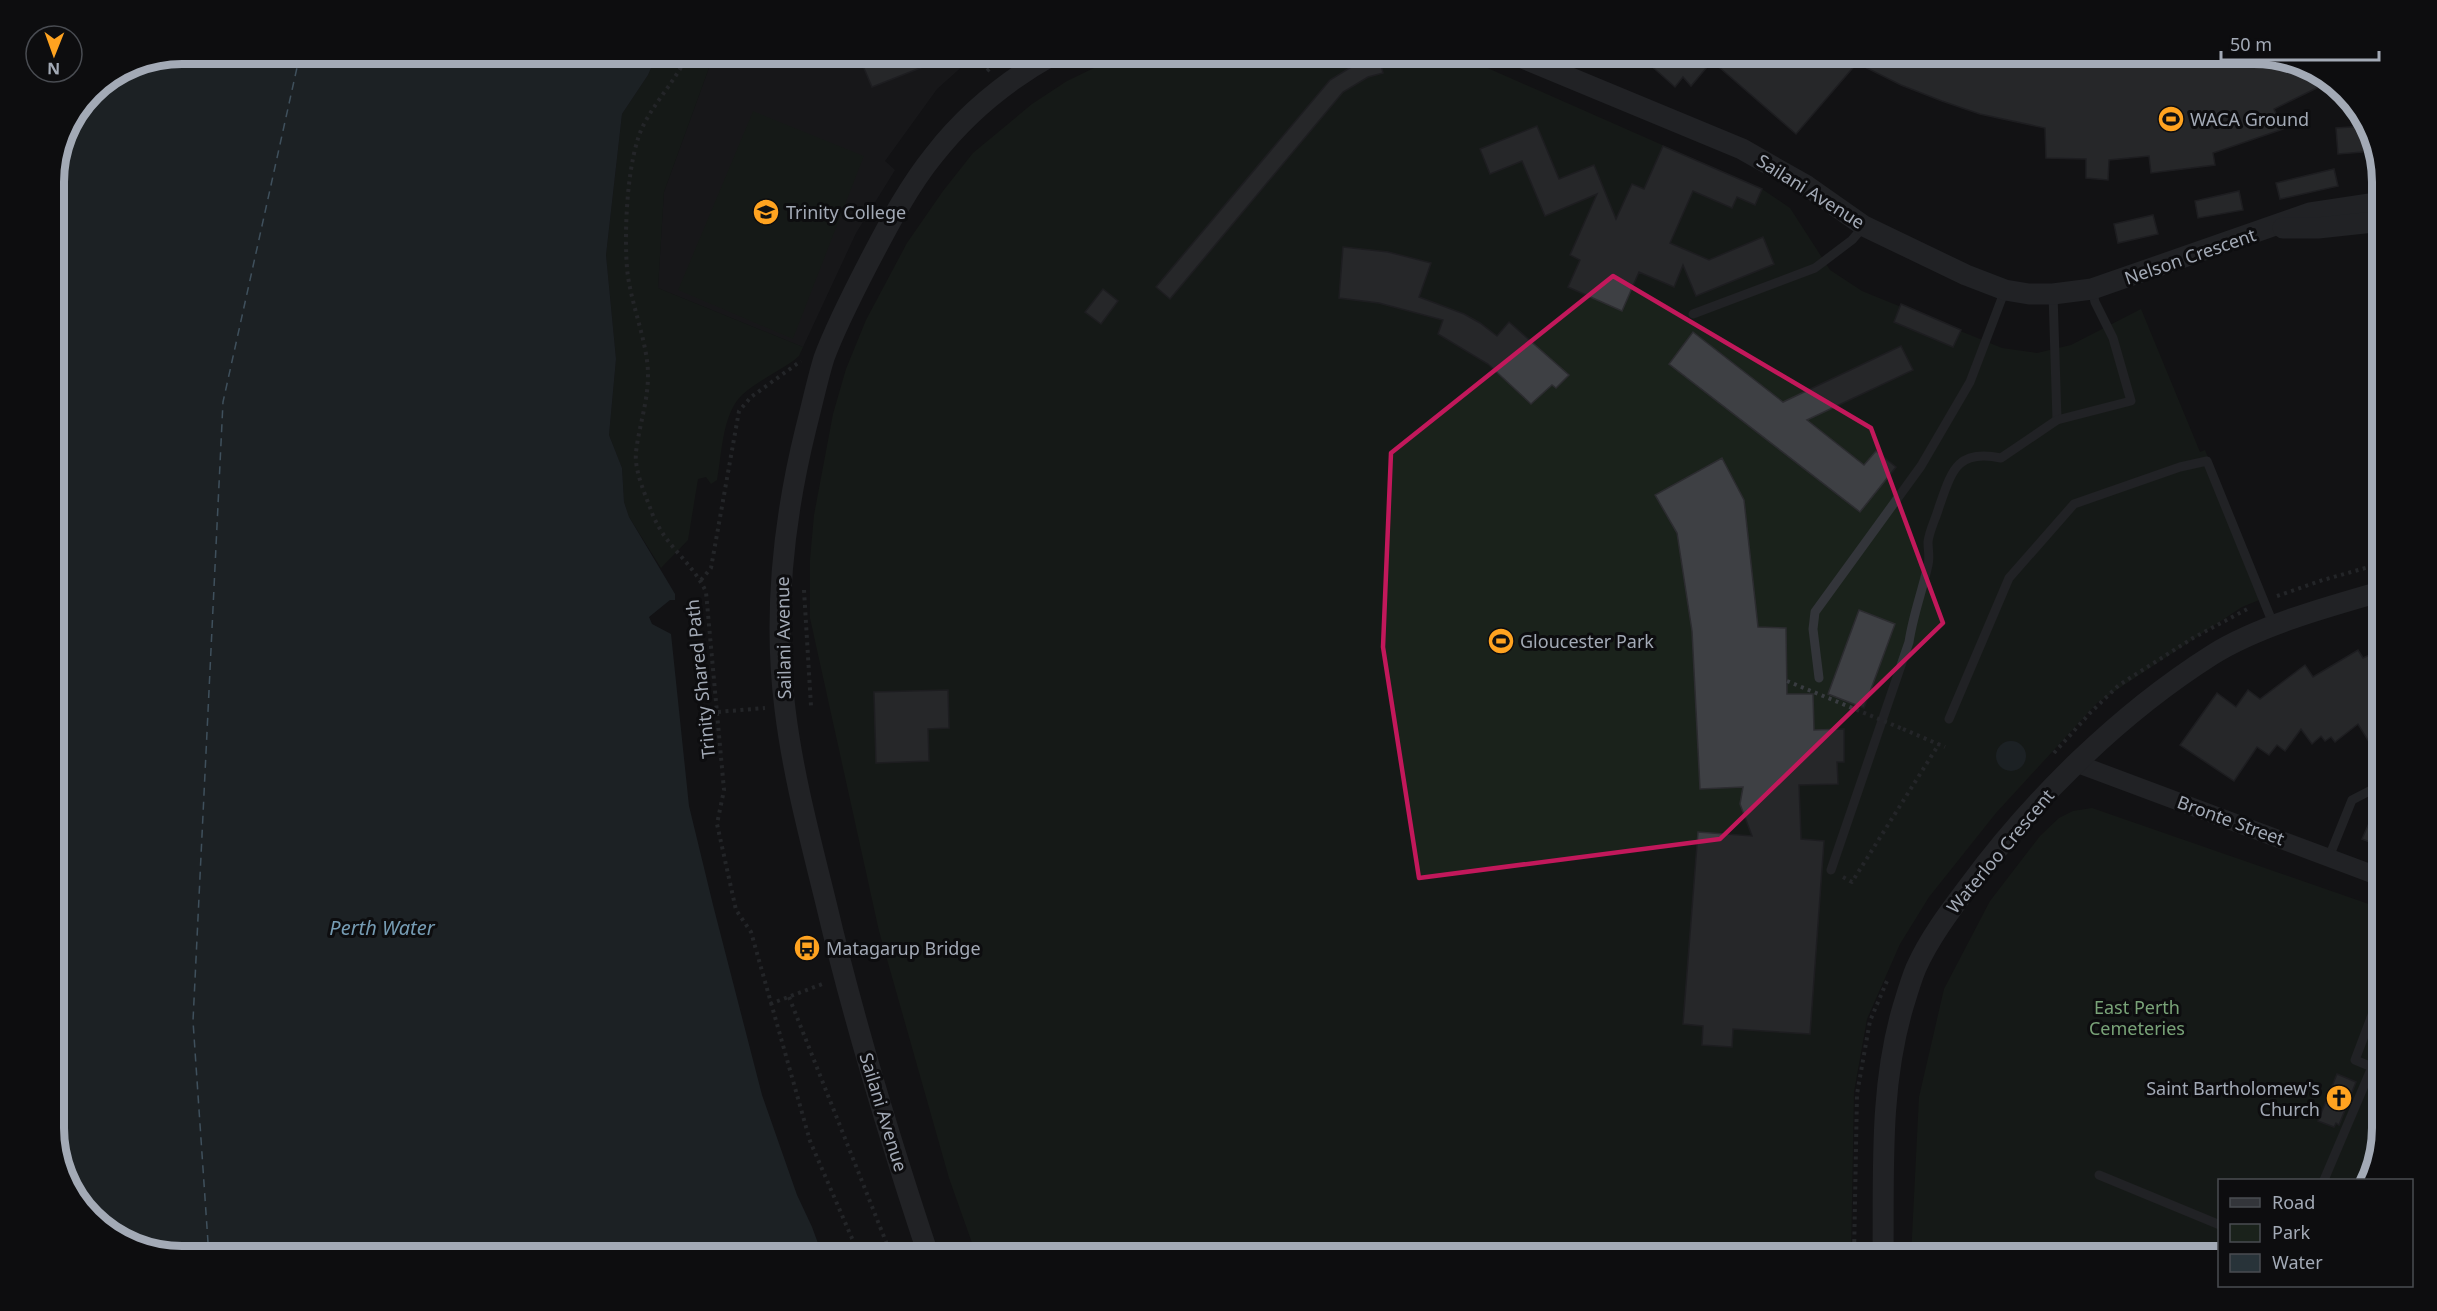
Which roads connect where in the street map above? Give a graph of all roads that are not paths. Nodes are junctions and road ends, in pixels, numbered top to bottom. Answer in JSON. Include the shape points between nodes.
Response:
{"nodes":[{"id":1,"x":1538,"y":64,"type":"edge"},
{"id":2,"x":1035,"y":65,"type":"edge"},
{"id":3,"x":2372,"y":204,"type":"edge"},
{"id":4,"x":2372,"y":222,"type":"edge"},
{"id":5,"x":1864,"y":226,"type":"junction"},
{"id":6,"x":2268,"y":228,"type":"junction"},
{"id":7,"x":2113,"y":283,"type":"joint"},
{"id":8,"x":2092,"y":289,"type":"junction"},
{"id":9,"x":2005,"y":290,"type":"junction"},
{"id":10,"x":2053,"y":294,"type":"junction"},
{"id":11,"x":1693,"y":314,"type":"dead end"},
{"id":12,"x":2057,"y":420,"type":"junction"},
{"id":13,"x":2372,"y":594,"type":"edge"},
{"id":14,"x":2274,"y":626,"type":"junction"},
{"id":15,"x":1819,"y":678,"type":"dead end"},
{"id":16,"x":1949,"y":719,"type":"dead end"},
{"id":17,"x":2078,"y":764,"type":"junction"},
{"id":18,"x":2372,"y":790,"type":"edge"},
{"id":19,"x":2329,"y":857,"type":"junction"},
{"id":20,"x":1831,"y":870,"type":"dead end"},
{"id":21,"x":2372,"y":874,"type":"edge"},
{"id":22,"x":2372,"y":1015,"type":"edge"},
{"id":23,"x":2372,"y":1067,"type":"edge"},
{"id":24,"x":2372,"y":1067,"type":"edge"},
{"id":25,"x":2099,"y":1175,"type":"dead end"},
{"id":26,"x":2324,"y":1179,"type":"edge"},
{"id":27,"x":2218,"y":1224,"type":"edge"},
{"id":28,"x":926,"y":1246,"type":"edge"},
{"id":29,"x":1883,"y":1246,"type":"edge"}],
"edges":[{"from":1,"to":5,"type":"street","name":"Sailani Avenue","via":[[1742,149],[1807,186]]},
{"from":2,"to":28,"type":"street","name":"Sailani Avenue","via":[[979,108],[934,155],[860,280],[825,357],[786,521],[779,627],[785,707],[801,803],[843,976]]},
{"from":3,"to":6,"type":"street","name":"Nelson Crescent","via":[[2310,213]]},
{"from":4,"to":6,"type":"street","name":"Nelson Crescent"},
{"from":5,"to":9,"type":"street","name":"Sailani Avenue"},
{"from":5,"to":11,"type":"lane","via":[[1815,268]]},
{"from":6,"to":7,"type":"street","name":"Nelson Crescent"},
{"from":7,"to":8,"type":"street","name":"Sailani Avenue"},
{"from":8,"to":10,"type":"street","name":"Sailani Avenue"},
{"from":8,"to":12,"type":"lane","via":[[2113,338],[2131,401]]},
{"from":9,"to":10,"type":"street","name":"Sailani Avenue"},
{"from":9,"to":15,"type":"lane","via":[[1970,382],[1921,466],[1815,612],[1813,629]]},
{"from":10,"to":12,"type":"lane"},
{"from":12,"to":20,"type":"lane","via":[[2001,458],[1983,454],[1967,457],[1955,468],[1928,541],[1929,562],[1913,613],[1909,642]]},
{"from":13,"to":14,"type":"street","name":"Waterloo Crescent"},
{"from":14,"to":16,"type":"lane","via":[[2207,461],[2180,467],[2074,504],[2010,578]]},
{"from":14,"to":17,"type":"street","name":"Waterloo Crescent","via":[[2213,654],[2122,722]]},
{"from":17,"to":19,"type":"street","name":"Bronte Street"},
{"from":17,"to":29,"type":"street","name":"Waterloo Crescent","via":[[2035,805],[1982,868],[1945,918],[1916,968],[1891,1055],[1885,1113]]},
{"from":18,"to":19,"type":"lane","via":[[2352,800]]},
{"from":19,"to":21,"type":"street","name":"Bronte Street"},
{"from":22,"to":24,"type":"lane","via":[[2355,1060]]},
{"from":23,"to":26,"type":"lane"},
{"from":25,"to":27,"type":"lane"}]}
